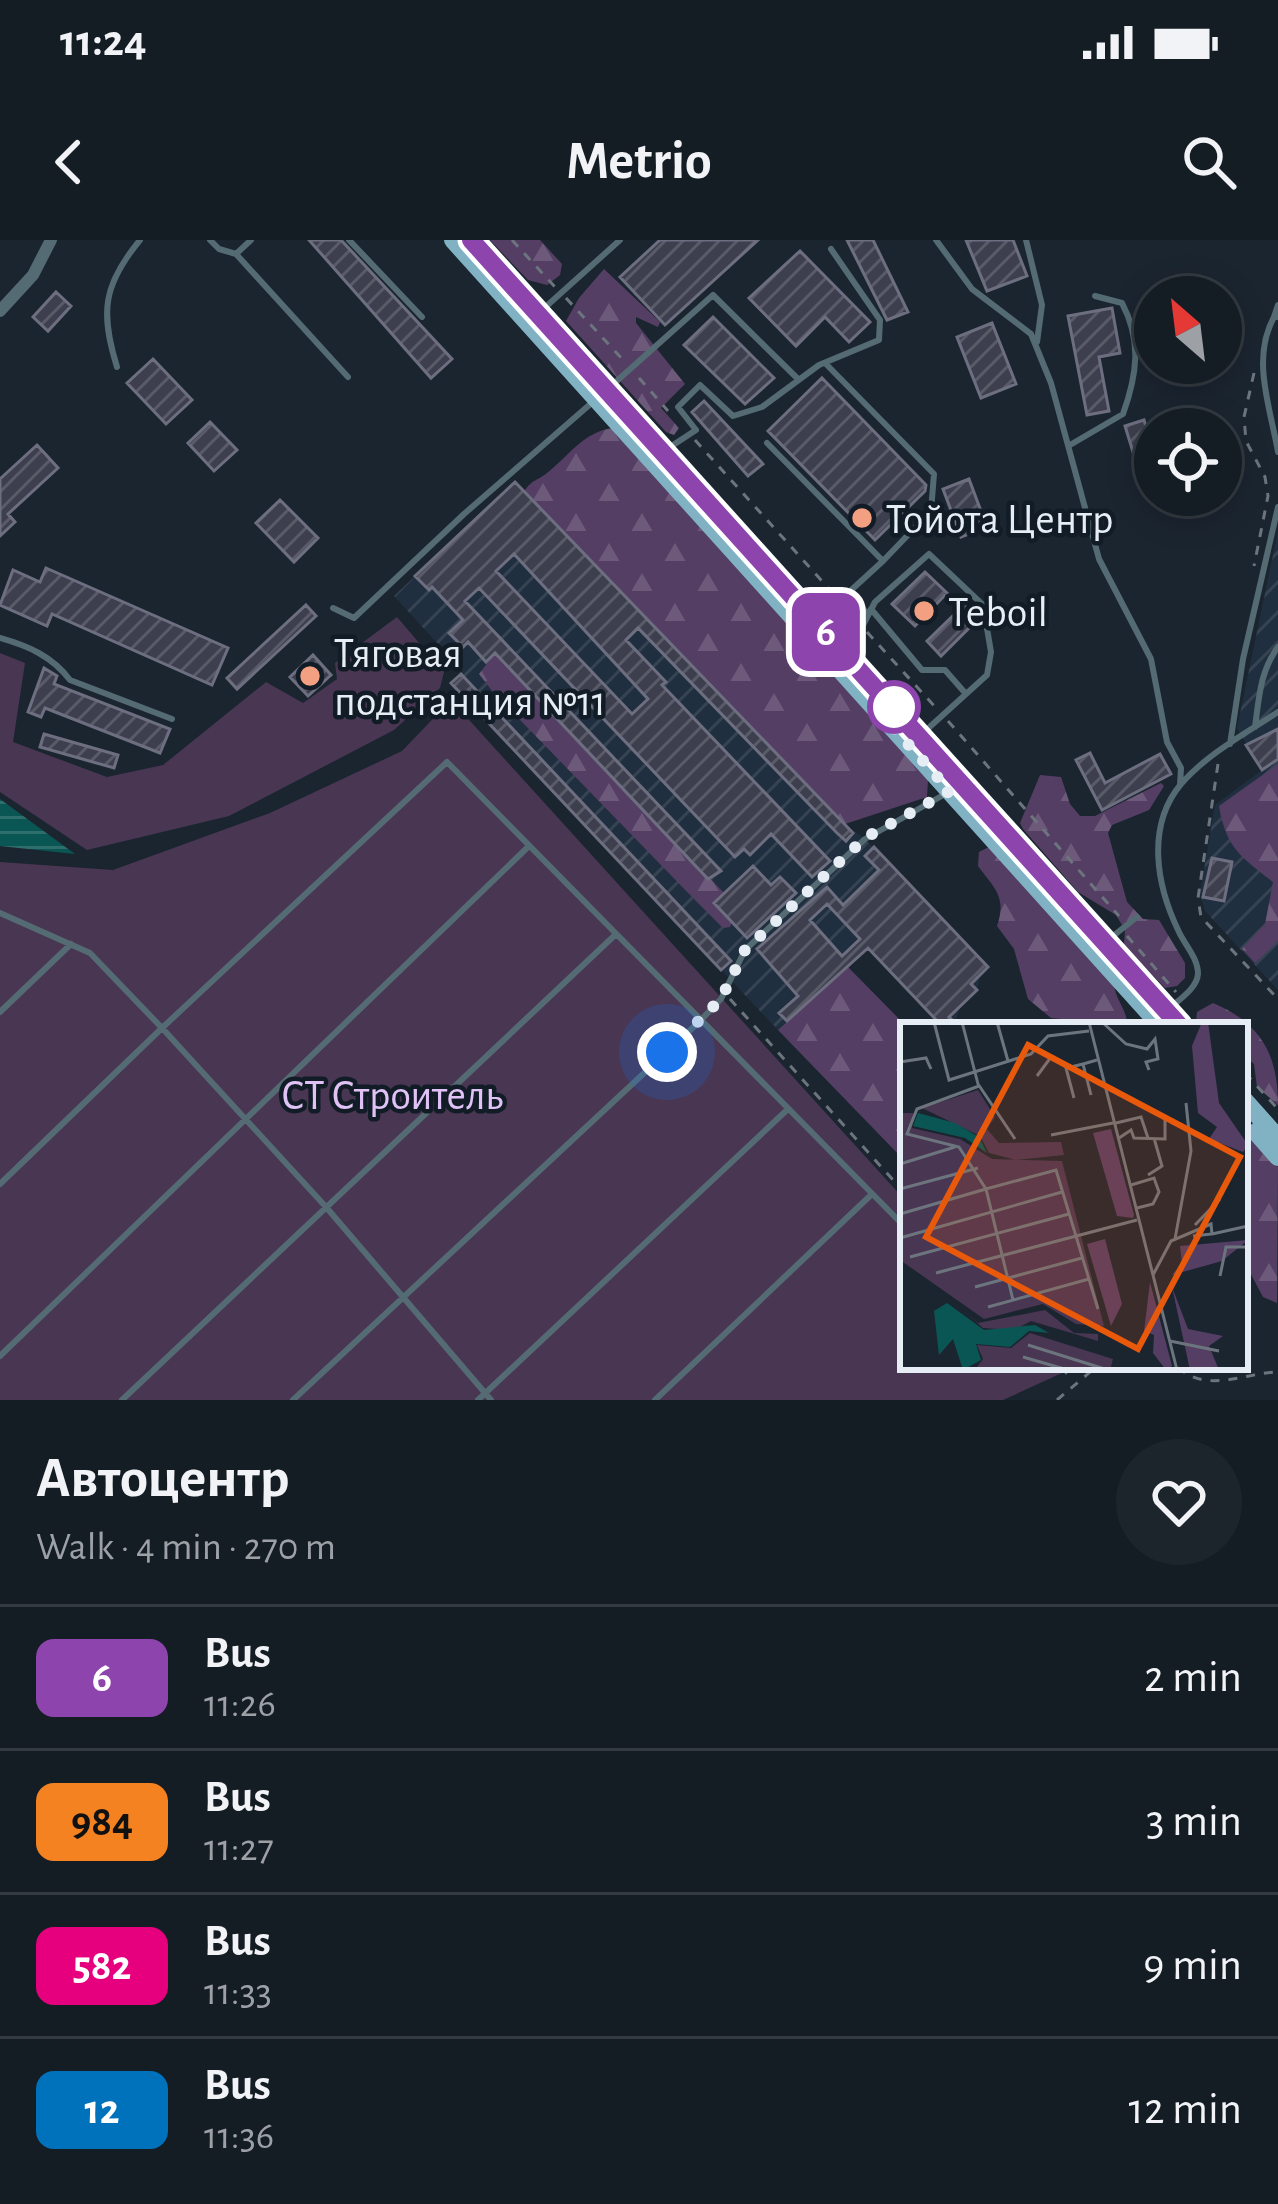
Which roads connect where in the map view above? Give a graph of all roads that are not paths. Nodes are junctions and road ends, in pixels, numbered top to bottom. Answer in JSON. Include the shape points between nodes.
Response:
{"nodes":[{"id":1,"x":51,"y":240,"type":"edge"},
{"id":2,"x":140,"y":240,"type":"edge"},
{"id":3,"x":210,"y":240,"type":"edge"},
{"id":4,"x":251,"y":240,"type":"edge"},
{"id":5,"x":349,"y":240,"type":"edge"},
{"id":6,"x":453,"y":240,"type":"edge"},
{"id":7,"x":471,"y":240,"type":"edge"},
{"id":8,"x":620,"y":240,"type":"edge"},
{"id":9,"x":936,"y":240,"type":"edge"},
{"id":10,"x":1026,"y":240,"type":"edge"},
{"id":11,"x":831,"y":249,"type":"dead end"},
{"id":12,"x":236,"y":254,"type":"junction"},
{"id":13,"x":1095,"y":296,"type":"dead end"},
{"id":14,"x":1278,"y":305,"type":"edge"},
{"id":15,"x":0,"y":311,"type":"edge"},
{"id":16,"x":538,"y":314,"type":"junction"},
{"id":17,"x":422,"y":317,"type":"dead end"},
{"id":18,"x":1276,"y":317,"type":"edge"},
{"id":19,"x":1037,"y":347,"type":"junction"},
{"id":20,"x":825,"y":363,"type":"junction"},
{"id":21,"x":117,"y":367,"type":"dead end"},
{"id":22,"x":349,"y":376,"type":"dead end"},
{"id":23,"x":799,"y":380,"type":"junction"},
{"id":24,"x":603,"y":393,"type":"junction"},
{"id":25,"x":766,"y":443,"type":"dead end"},
{"id":26,"x":1068,"y":446,"type":"junction"},
{"id":27,"x":663,"y":452,"type":"junction"},
{"id":28,"x":1278,"y":452,"type":"edge"},
{"id":29,"x":1278,"y":507,"type":"edge"},
{"id":30,"x":884,"y":561,"type":"junction"},
{"id":31,"x":333,"y":608,"type":"dead end"},
{"id":32,"x":870,"y":612,"type":"junction"},
{"id":33,"x":0,"y":638,"type":"edge"},
{"id":34,"x":834,"y":642,"type":"junction"},
{"id":35,"x":1278,"y":647,"type":"edge"},
{"id":36,"x":966,"y":694,"type":"junction"},
{"id":37,"x":1278,"y":712,"type":"edge"},
{"id":38,"x":172,"y":719,"type":"dead end"},
{"id":39,"x":1255,"y":727,"type":"junction"},
{"id":40,"x":920,"y":736,"type":"junction"},
{"id":41,"x":1230,"y":744,"type":"junction"},
{"id":42,"x":1180,"y":785,"type":"junction"},
{"id":43,"x":950,"y":791,"type":"junction"},
{"id":44,"x":529,"y":846,"type":"junction"},
{"id":45,"x":0,"y":913,"type":"edge"},
{"id":46,"x":1137,"y":916,"type":"dead end"},
{"id":47,"x":615,"y":934,"type":"junction"},
{"id":48,"x":1105,"y":943,"type":"junction"},
{"id":49,"x":71,"y":944,"type":"junction"},
{"id":50,"x":0,"y":1012,"type":"edge"},
{"id":51,"x":1172,"y":1015,"type":"edge"},
{"id":52,"x":700,"y":1021,"type":"junction"},
{"id":53,"x":162,"y":1028,"type":"junction"},
{"id":54,"x":1248,"y":1104,"type":"edge"},
{"id":55,"x":788,"y":1109,"type":"junction"},
{"id":56,"x":245,"y":1120,"type":"junction"},
{"id":57,"x":1248,"y":1123,"type":"edge"},
{"id":58,"x":1276,"y":1134,"type":"edge"},
{"id":59,"x":1278,"y":1156,"type":"edge"},
{"id":60,"x":0,"y":1184,"type":"edge"},
{"id":61,"x":872,"y":1194,"type":"junction"},
{"id":62,"x":326,"y":1208,"type":"junction"},
{"id":63,"x":900,"y":1222,"type":"edge"},
{"id":64,"x":401,"y":1299,"type":"junction"},
{"id":65,"x":0,"y":1356,"type":"edge"},
{"id":66,"x":488,"y":1397,"type":"edge"},
{"id":67,"x":122,"y":1400,"type":"edge"},
{"id":68,"x":293,"y":1400,"type":"edge"},
{"id":69,"x":478,"y":1400,"type":"edge"},
{"id":70,"x":655,"y":1400,"type":"edge"}],
"edges":[{"from":1,"to":15,"type":"street"},
{"from":2,"to":21,"type":"lane","via":[[107,295]]},
{"from":3,"to":12,"type":"lane"},
{"from":4,"to":12,"type":"lane"},
{"from":5,"to":17,"type":"lane"},
{"from":6,"to":24,"type":"main road"},
{"from":7,"to":16,"type":"main road"},
{"from":8,"to":16,"type":"lane"},
{"from":9,"to":19,"type":"lane","via":[[972,289]]},
{"from":10,"to":19,"type":"lane","via":[[1042,305]]},
{"from":11,"to":20,"type":"lane","via":[[880,320],[879,340]]},
{"from":12,"to":22,"type":"lane"},
{"from":13,"to":26,"type":"lane","via":[[1122,303],[1134,325],[1137,376],[1123,414]]},
{"from":14,"to":18,"type":"lane"},
{"from":16,"to":24,"type":"main road"},
{"from":18,"to":28,"type":"lane","via":[[1261,355]]},
{"from":19,"to":26,"type":"lane"},
{"from":20,"to":23,"type":"lane"},
{"from":20,"to":30,"type":"lane","via":[[934,474],[931,511]]},
{"from":23,"to":24,"type":"lane","via":[[713,295]]},
{"from":23,"to":27,"type":"lane","via":[[733,416],[700,385],[678,407],[696,430]]},
{"from":24,"to":27,"type":"main road"},
{"from":24,"to":31,"type":"lane","via":[[354,618]]},
{"from":24,"to":43,"type":"main road"},
{"from":25,"to":30,"type":"lane"},
{"from":26,"to":42,"type":"lane","via":[[1099,559],[1150,659]]},
{"from":27,"to":34,"type":"main road"},
{"from":29,"to":41,"type":"lane"},
{"from":30,"to":32,"type":"lane","via":[[848,593]]},
{"from":32,"to":34,"type":"lane","via":[[862,627]]},
{"from":32,"to":36,"type":"lane","via":[[922,670],[945,670]]},
{"from":32,"to":36,"type":"lane","via":[[929,554],[982,605],[987,675]]},
{"from":33,"to":38,"type":"lane","via":[[31,647],[70,680]]},
{"from":34,"to":40,"type":"main road"},
{"from":35,"to":39,"type":"lane","via":[[1262,680]]},
{"from":36,"to":40,"type":"lane"},
{"from":37,"to":39,"type":"lane"},
{"from":39,"to":41,"type":"lane"},
{"from":40,"to":48,"type":"main road"},
{"from":41,"to":42,"type":"lane"},
{"from":42,"to":51,"type":"lane","via":[[1158,837],[1166,899],[1198,976]]},
{"from":43,"to":51,"type":"main road"},
{"from":43,"to":52,"type":"lane","via":[[865,838],[745,950]]},
{"from":44,"to":47,"type":"lane"},
{"from":44,"to":53,"type":"lane","via":[[447,762]]},
{"from":44,"to":56,"type":"lane"},
{"from":45,"to":49,"type":"lane"},
{"from":46,"to":48,"type":"lane"},
{"from":47,"to":52,"type":"lane"},
{"from":47,"to":62,"type":"lane"},
{"from":48,"to":51,"type":"main road"},
{"from":49,"to":50,"type":"lane"},
{"from":49,"to":53,"type":"lane","via":[[90,953]]},
{"from":52,"to":55,"type":"lane"},
{"from":52,"to":64,"type":"lane"},
{"from":53,"to":56,"type":"lane"},
{"from":53,"to":60,"type":"lane"},
{"from":54,"to":58,"type":"main road"},
{"from":55,"to":61,"type":"lane"},
{"from":55,"to":66,"type":"lane"},
{"from":56,"to":62,"type":"lane"},
{"from":56,"to":65,"type":"lane"},
{"from":57,"to":59,"type":"main road"},
{"from":61,"to":63,"type":"lane"},
{"from":61,"to":70,"type":"lane"},
{"from":62,"to":64,"type":"lane"},
{"from":62,"to":67,"type":"lane"},
{"from":64,"to":66,"type":"lane"},
{"from":64,"to":68,"type":"lane"},
{"from":66,"to":69,"type":"lane"}]}
